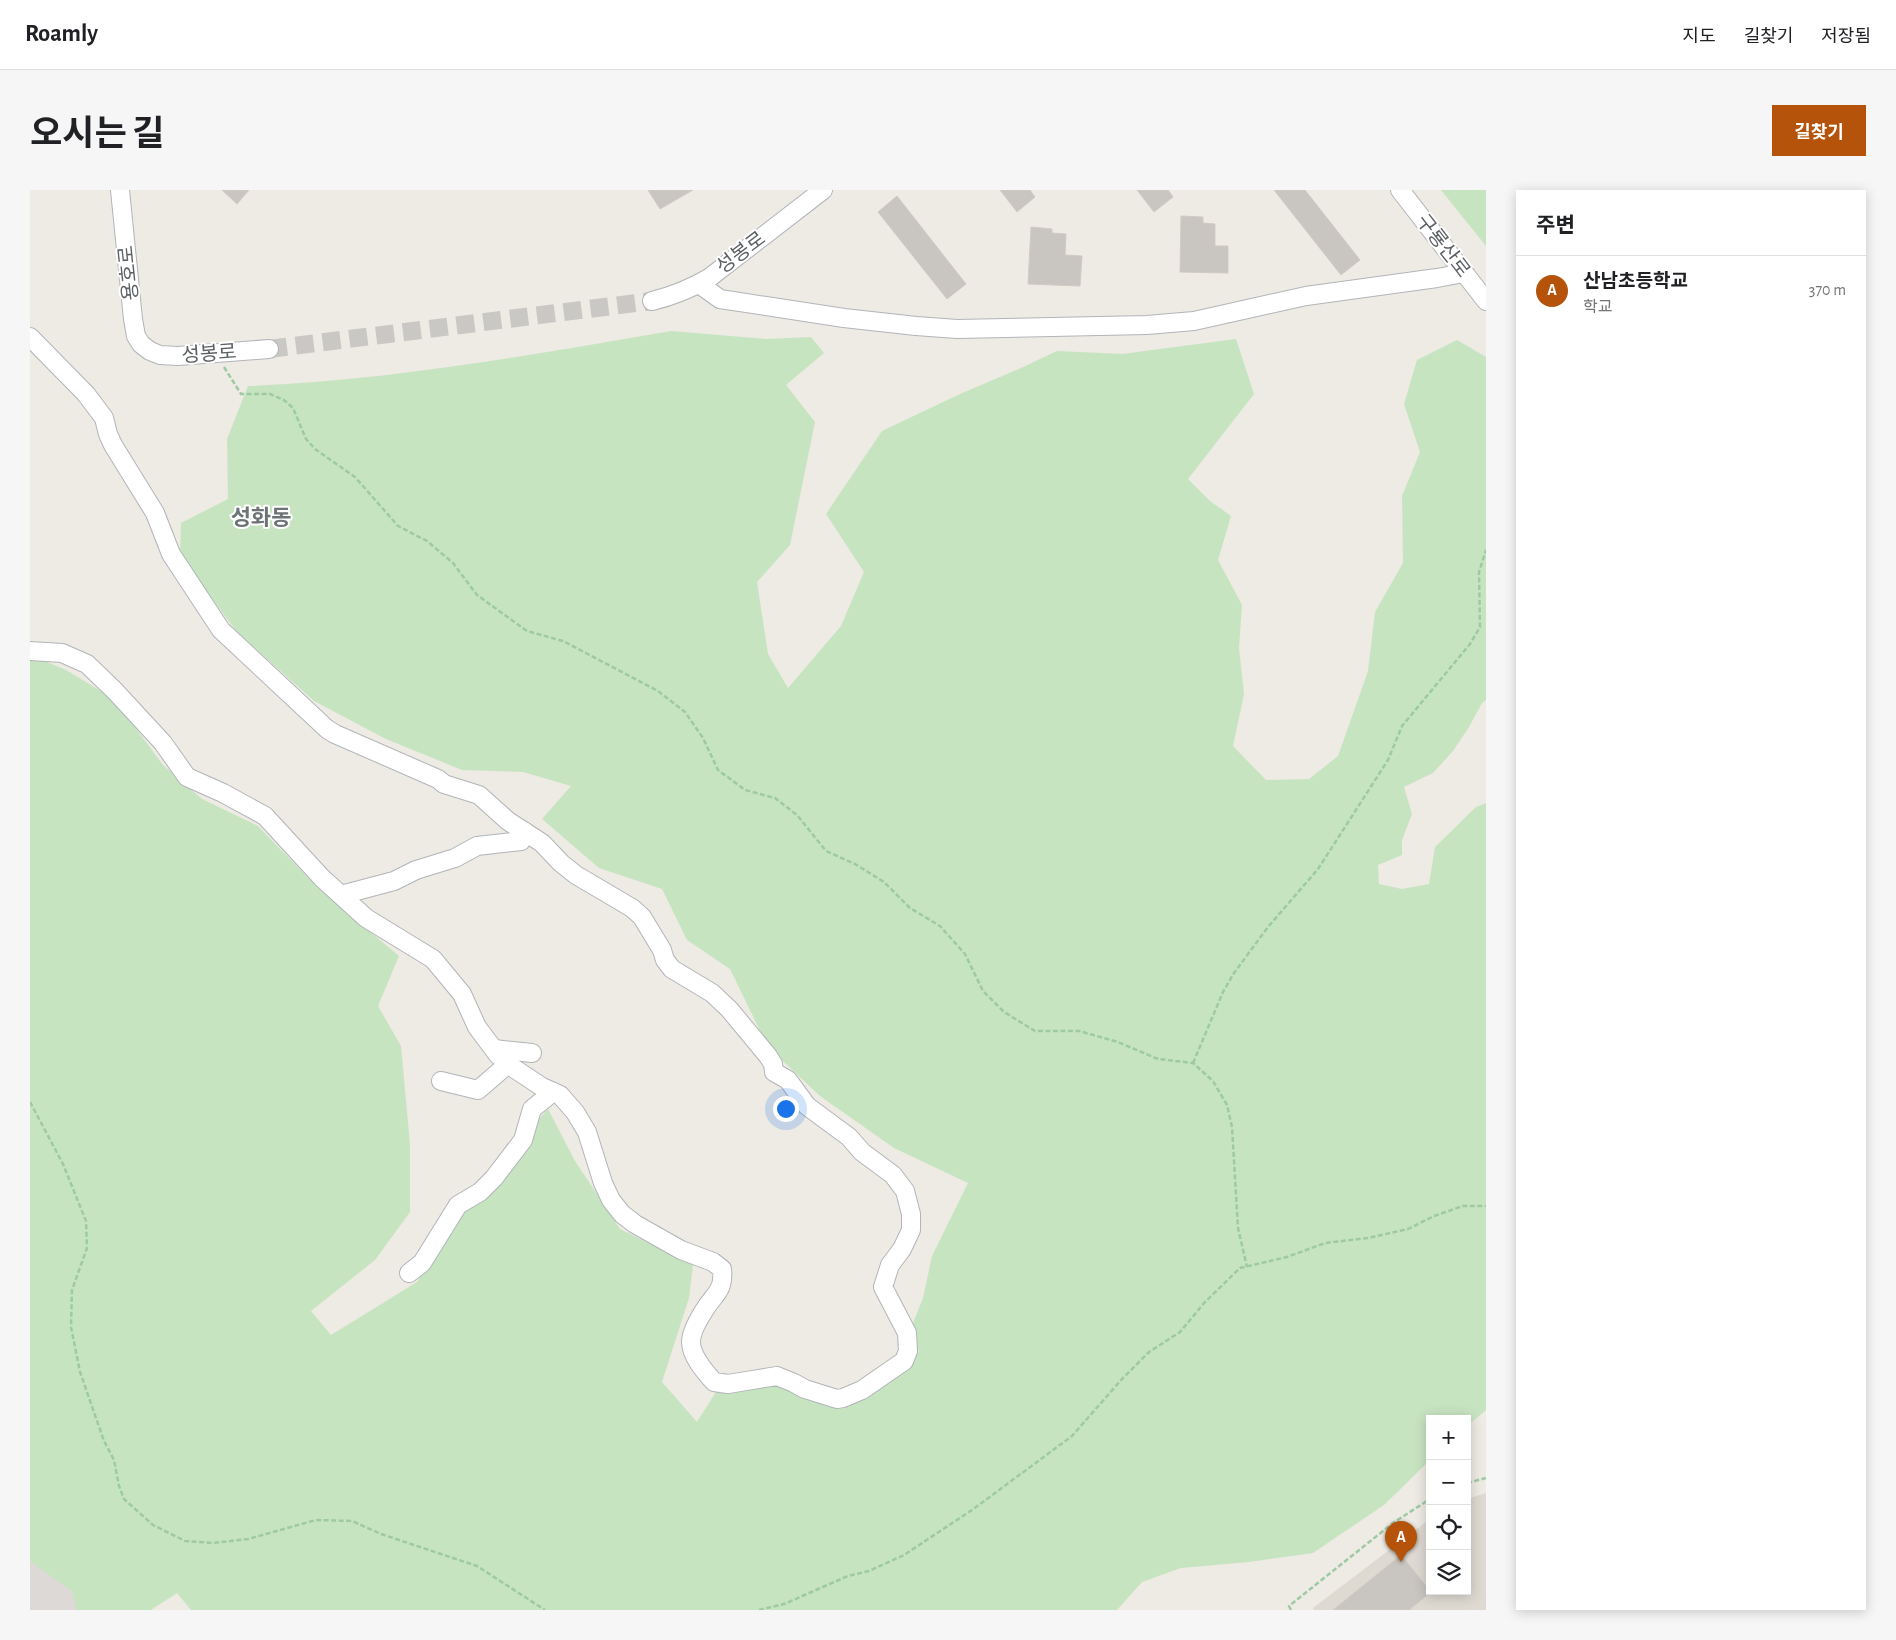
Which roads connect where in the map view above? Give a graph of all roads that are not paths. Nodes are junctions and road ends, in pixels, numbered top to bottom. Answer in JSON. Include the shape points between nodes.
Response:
{"nodes":[{"id":1,"x":120,"y":190,"type":"edge"},
{"id":2,"x":822,"y":190,"type":"edge"},
{"id":3,"x":1400,"y":190,"type":"edge"},
{"id":4,"x":1464,"y":273,"type":"junction"},
{"id":5,"x":699,"y":284,"type":"junction"},
{"id":6,"x":652,"y":301,"type":"tunnel mouth"},
{"id":7,"x":1486,"y":301,"type":"edge"},
{"id":8,"x":30,"y":337,"type":"edge"},
{"id":9,"x":269,"y":349,"type":"tunnel mouth"},
{"id":10,"x":150,"y":351,"type":"joint"},
{"id":11,"x":30,"y":651,"type":"edge"},
{"id":12,"x":524,"y":831,"type":"junction"},
{"id":13,"x":341,"y":895,"type":"junction"},
{"id":14,"x":494,"y":1050,"type":"junction"},
{"id":15,"x":532,"y":1053,"type":"dead end"},
{"id":16,"x":508,"y":1064,"type":"junction"},
{"id":17,"x":441,"y":1081,"type":"dead end"},
{"id":18,"x":553,"y":1092,"type":"junction"},
{"id":19,"x":409,"y":1273,"type":"dead end"}],
"edges":[{"from":1,"to":10,"type":"street","name":"용호로","via":[[136,336]]},
{"from":2,"to":5,"type":"street","name":"성봉로"},
{"from":3,"to":4,"type":"street","name":"구룡산로"},
{"from":4,"to":5,"type":"street","via":[[1306,296],[1194,321],[1062,328],[957,329],[889,323],[720,299]]},
{"from":4,"to":7,"type":"street","name":"구룡산로"},
{"from":5,"to":6,"type":"street","name":"성봉로","via":[[671,297]]},
{"from":8,"to":12,"type":"street","via":[[86,394],[104,418],[113,445],[155,513],[171,554],[222,630],[327,729],[444,784],[479,794]]},
{"from":9,"to":10,"type":"street","name":"성봉로","via":[[178,356]]},
{"from":11,"to":13,"type":"street","via":[[62,653],[87,664],[163,743],[187,778],[264,816]]},
{"from":12,"to":13,"type":"street","via":[[520,841],[477,846],[455,858],[416,870],[394,881]]},
{"from":12,"to":18,"type":"street","via":[[542,842],[576,875],[642,917],[672,970],[712,993],[759,1043],[773,1064],[774,1072],[788,1080],[807,1106],[849,1137],[901,1184],[909,1205],[911,1230],[890,1265],[883,1287],[907,1333],[908,1351],[904,1361],[862,1390],[837,1399],[777,1376],[728,1384],[714,1382],[697,1360],[691,1342],[706,1308],[720,1290],[722,1269],[713,1262],[681,1250],[622,1214],[603,1183],[587,1132],[575,1112]]},
{"from":13,"to":14,"type":"street","via":[[366,918],[432,959],[462,994],[477,1027]]},
{"from":14,"to":15,"type":"street"},
{"from":14,"to":16,"type":"street"},
{"from":16,"to":17,"type":"street","via":[[478,1090]]},
{"from":16,"to":18,"type":"street"},
{"from":18,"to":19,"type":"street","via":[[532,1109],[523,1140],[494,1178],[480,1192],[458,1205],[422,1263]]}]}
